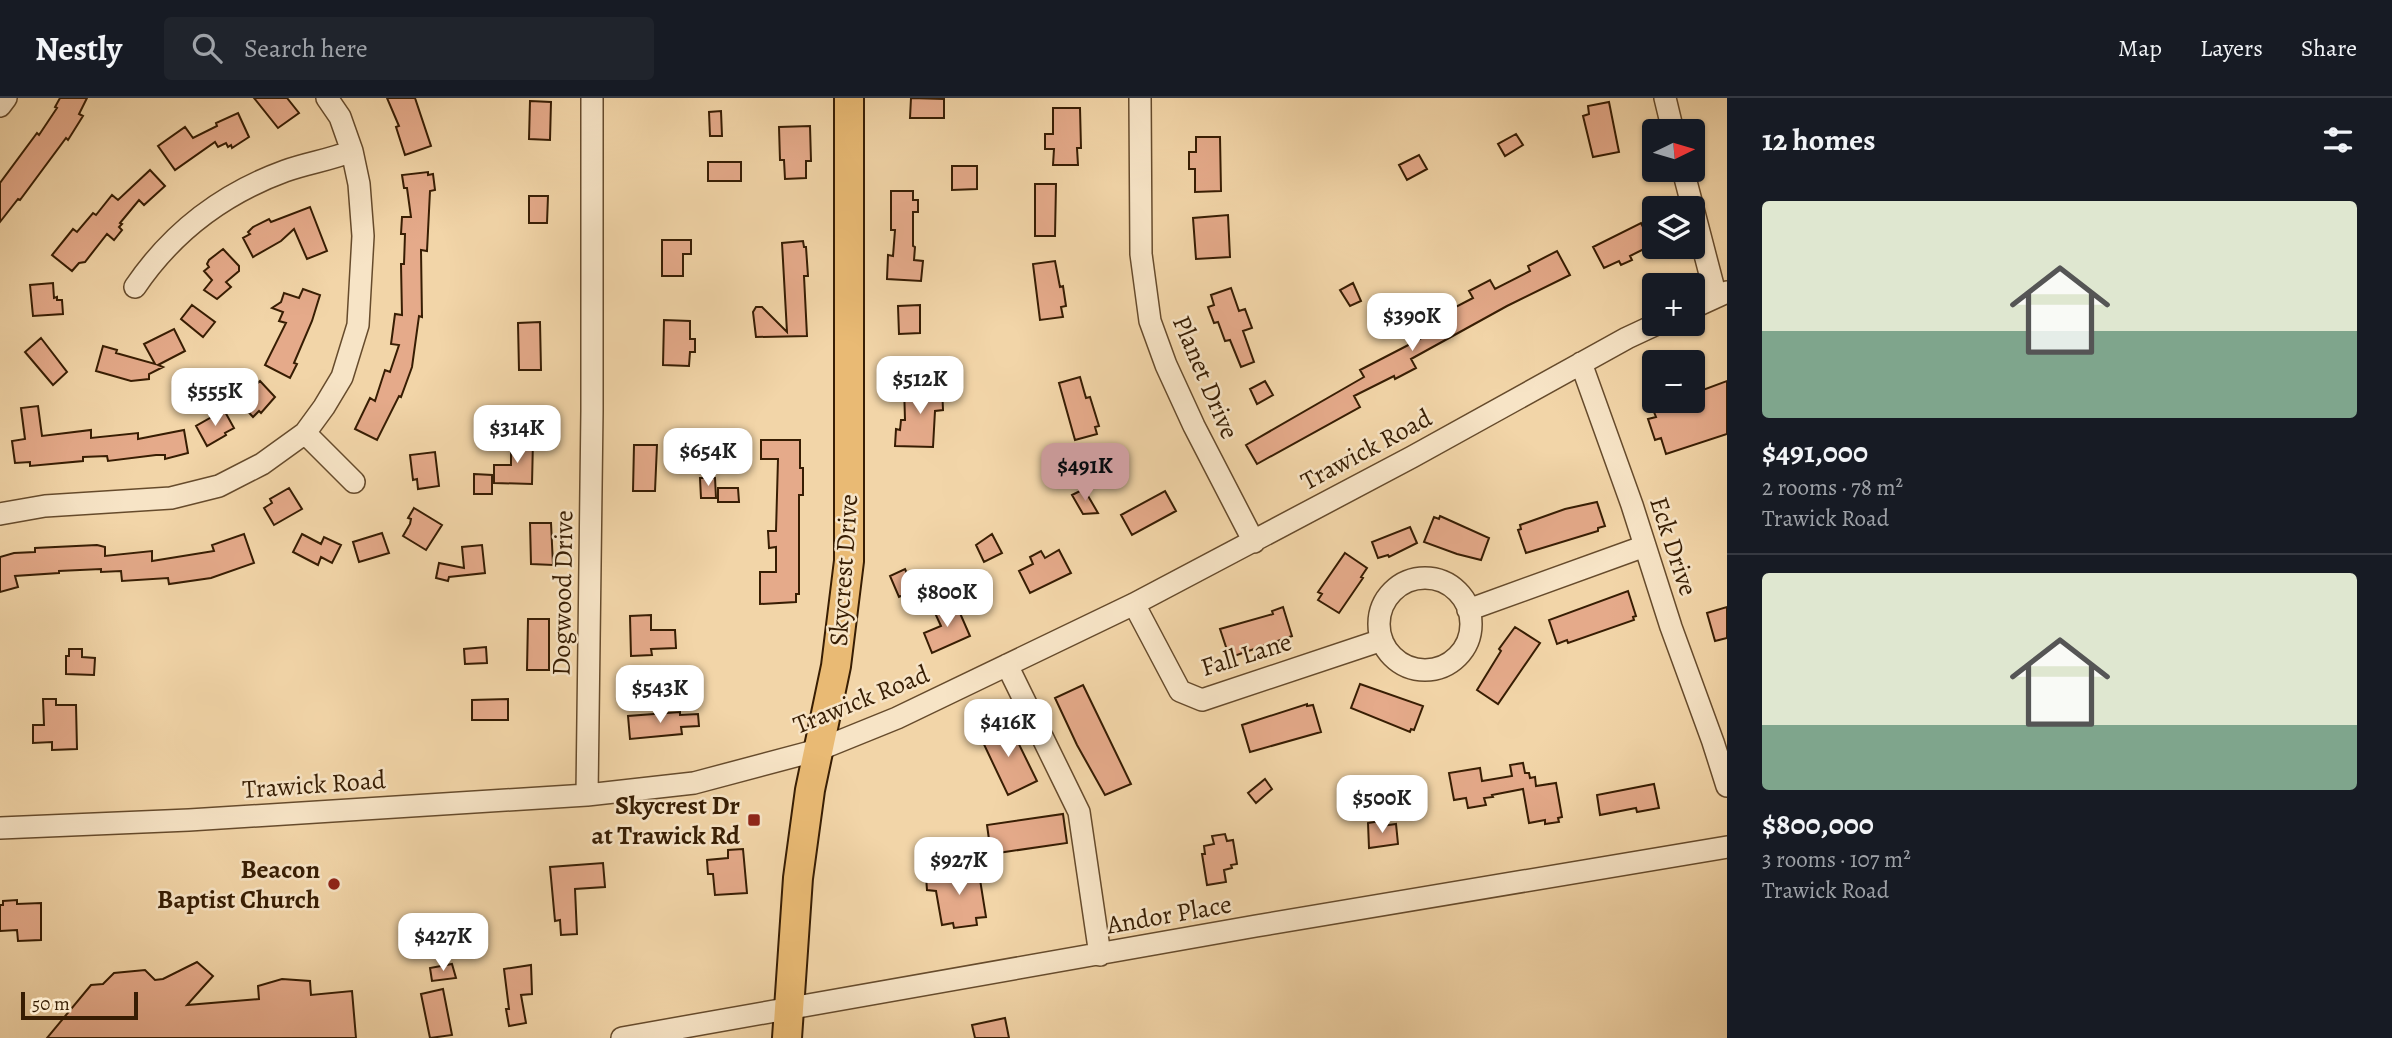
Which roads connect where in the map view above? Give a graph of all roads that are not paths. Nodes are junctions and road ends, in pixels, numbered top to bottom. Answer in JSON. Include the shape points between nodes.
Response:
{"nodes":[{"id":1,"x":6,"y":98,"type":"edge"},
{"id":2,"x":327,"y":98,"type":"edge"},
{"id":3,"x":592,"y":98,"type":"edge"},
{"id":4,"x":849,"y":98,"type":"edge"},
{"id":5,"x":1140,"y":98,"type":"edge"},
{"id":6,"x":1665,"y":98,"type":"edge"},
{"id":7,"x":0,"y":106,"type":"edge"},
{"id":8,"x":1671,"y":119,"type":"edge"},
{"id":9,"x":352,"y":151,"type":"junction"},
{"id":10,"x":1688,"y":182,"type":"edge"},
{"id":11,"x":135,"y":287,"type":"dead end"},
{"id":12,"x":1722,"y":295,"type":"edge"},
{"id":13,"x":1705,"y":302,"type":"edge"},
{"id":14,"x":1642,"y":332,"type":"edge"},
{"id":15,"x":1581,"y":363,"type":"junction"},
{"id":16,"x":305,"y":433,"type":"junction"},
{"id":17,"x":354,"y":482,"type":"dead end"},
{"id":18,"x":0,"y":514,"type":"edge"},
{"id":19,"x":1254,"y":542,"type":"junction"},
{"id":20,"x":1646,"y":546,"type":"junction"},
{"id":21,"x":1135,"y":604,"type":"junction"},
{"id":22,"x":1468,"y":610,"type":"junction"},
{"id":23,"x":1382,"y":640,"type":"junction"},
{"id":24,"x":1007,"y":665,"type":"junction"},
{"id":25,"x":818,"y":750,"type":"junction"},
{"id":26,"x":1727,"y":786,"type":"edge"},
{"id":27,"x":587,"y":795,"type":"junction"},
{"id":28,"x":0,"y":828,"type":"edge"},
{"id":29,"x":1727,"y":847,"type":"edge"},
{"id":30,"x":1100,"y":955,"type":"junction"},
{"id":31,"x":789,"y":1009,"type":"junction"},
{"id":32,"x":622,"y":1038,"type":"edge"},
{"id":33,"x":788,"y":1038,"type":"edge"}],
"edges":[{"from":1,"to":7,"type":"street"},
{"from":2,"to":9,"type":"street","via":[[340,117]]},
{"from":3,"to":27,"type":"street","name":"Dogwood Drive"},
{"from":4,"to":25,"type":"main road","name":"Skycrest Drive","via":[[849,561],[836,666]]},
{"from":5,"to":19,"type":"street","name":"Planet Drive","via":[[1141,254],[1150,321],[1194,426]]},
{"from":6,"to":8,"type":"street"},
{"from":9,"to":11,"type":"street","via":[[286,171],[210,207],[148,268]]},
{"from":9,"to":16,"type":"street","via":[[363,236],[358,325],[342,377]]},
{"from":10,"to":12,"type":"street"},
{"from":12,"to":13,"type":"street"},
{"from":14,"to":15,"type":"street","name":"Trawick Road"},
{"from":15,"to":19,"type":"street","name":"Trawick Road"},
{"from":15,"to":20,"type":"street","name":"Eck Drive"},
{"from":16,"to":17,"type":"street"},
{"from":16,"to":18,"type":"street","via":[[262,464],[219,486],[172,498],[45,506]]},
{"from":19,"to":21,"type":"street","name":"Trawick Road"},
{"from":20,"to":22,"type":"street"},
{"from":20,"to":26,"type":"street","name":"Eck Drive"},
{"from":21,"to":23,"type":"street","name":"Fall Lane","via":[[1180,691],[1202,700]]},
{"from":21,"to":24,"type":"street","name":"Trawick Road"},
{"from":22,"to":23,"type":"street","via":[[1469,638],[1455,660],[1444,666],[1432,670],[1407,667]]},
{"from":22,"to":23,"type":"street","via":[[1457,592],[1443,582],[1425,578],[1408,582],[1393,591],[1383,605],[1379,622]]},
{"from":24,"to":25,"type":"street","name":"Trawick Road","via":[[897,719]]},
{"from":24,"to":30,"type":"street","via":[[1079,811]]},
{"from":25,"to":27,"type":"street","name":"Trawick Road","via":[[694,783]]},
{"from":25,"to":31,"type":"main road","name":"Skycrest Drive","via":[[798,878]]},
{"from":27,"to":28,"type":"street","name":"Trawick Road"},
{"from":29,"to":30,"type":"street","name":"Andor Place"},
{"from":30,"to":31,"type":"street","name":"Andor Place"},
{"from":31,"to":32,"type":"street","name":"Andor Place"},
{"from":31,"to":33,"type":"main road","name":"Skycrest Drive"}]}
